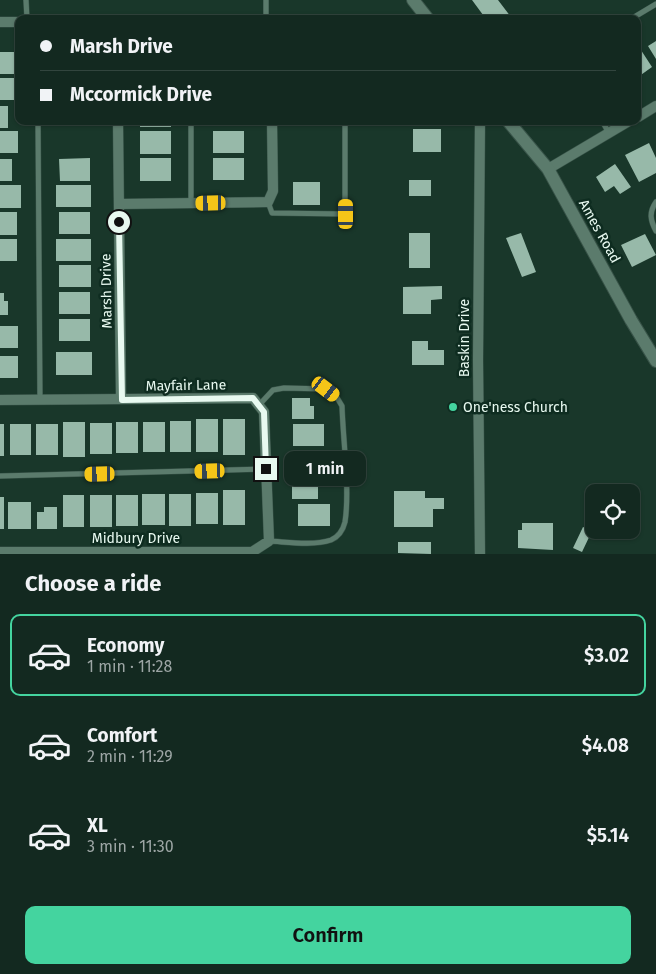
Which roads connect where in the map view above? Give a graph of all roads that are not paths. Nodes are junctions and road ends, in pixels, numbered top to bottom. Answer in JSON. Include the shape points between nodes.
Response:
{"nodes":[{"id":1,"x":26,"y":0,"type":"edge"},
{"id":2,"x":266,"y":0,"type":"edge"},
{"id":3,"x":413,"y":0,"type":"edge"},
{"id":4,"x":656,"y":4,"type":"edge"},
{"id":5,"x":27,"y":15,"type":"edge"},
{"id":6,"x":266,"y":15,"type":"edge"},
{"id":7,"x":425,"y":15,"type":"edge"},
{"id":8,"x":637,"y":15,"type":"edge"},
{"id":9,"x":0,"y":22,"type":"edge"},
{"id":10,"x":15,"y":22,"type":"edge"},
{"id":11,"x":656,"y":106,"type":"edge"},
{"id":12,"x":641,"y":115,"type":"edge"},
{"id":13,"x":38,"y":125,"type":"edge"},
{"id":14,"x":118,"y":125,"type":"edge"},
{"id":15,"x":191,"y":125,"type":"edge"},
{"id":16,"x":272,"y":125,"type":"edge"},
{"id":17,"x":345,"y":125,"type":"edge"},
{"id":18,"x":480,"y":125,"type":"edge"},
{"id":19,"x":511,"y":125,"type":"edge"},
{"id":20,"x":604,"y":125,"type":"edge"},
{"id":21,"x":623,"y":125,"type":"edge"},
{"id":22,"x":609,"y":133,"type":"junction"},
{"id":23,"x":548,"y":169,"type":"junction"},
{"id":24,"x":268,"y":202,"type":"junction"},
{"id":25,"x":656,"y":202,"type":"edge"},
{"id":26,"x":191,"y":203,"type":"junction"},
{"id":27,"x":119,"y":204,"type":"junction"},
{"id":28,"x":656,"y":231,"type":"edge"},
{"id":29,"x":656,"y":361,"type":"edge"},
{"id":30,"x":0,"y":400,"type":"edge"},
{"id":31,"x":40,"y":400,"type":"junction"},
{"id":32,"x":122,"y":400,"type":"junction"},
{"id":33,"x":256,"y":402,"type":"junction"},
{"id":34,"x":266,"y":469,"type":"junction"},
{"id":35,"x":0,"y":476,"type":"edge"},
{"id":36,"x":266,"y":547,"type":"edge"},
{"id":37,"x":0,"y":552,"type":"edge"},
{"id":38,"x":480,"y":554,"type":"edge"}],
"edges":[{"from":1,"to":5,"type":"lane"},
{"from":2,"to":6,"type":"lane"},
{"from":3,"to":7,"type":"street"},
{"from":4,"to":8,"type":"lane"},
{"from":9,"to":10,"type":"street"},
{"from":11,"to":12,"type":"street"},
{"from":13,"to":31,"type":"lane"},
{"from":14,"to":27,"type":"street","name":"Marsh Drive"},
{"from":15,"to":26,"type":"lane"},
{"from":16,"to":24,"type":"street","via":[[273,190]]},
{"from":17,"to":24,"type":"lane","via":[[346,214],[272,212]]},
{"from":18,"to":38,"type":"street","name":"Baskin Drive"},
{"from":19,"to":23,"type":"street","name":"Ames Road"},
{"from":20,"to":22,"type":"lane"},
{"from":21,"to":22,"type":"street"},
{"from":22,"to":23,"type":"street"},
{"from":23,"to":29,"type":"street","name":"Ames Road"},
{"from":24,"to":26,"type":"street"},
{"from":25,"to":28,"type":"lane","via":[[651,211],[651,222]]},
{"from":26,"to":27,"type":"street"},
{"from":27,"to":32,"type":"street","name":"Marsh Drive"},
{"from":30,"to":31,"type":"street","name":"Mayfair Lane"},
{"from":31,"to":32,"type":"street","name":"Mayfair Lane"},
{"from":32,"to":33,"type":"street","name":"Mayfair Lane"},
{"from":33,"to":34,"type":"street","via":[[264,412]]},
{"from":33,"to":36,"type":"lane","via":[[273,390],[326,389],[342,406],[346,504],[340,534],[332,540]]},
{"from":34,"to":35,"type":"lane"},
{"from":34,"to":36,"type":"street"},
{"from":36,"to":37,"type":"street","name":"Midbury Drive","via":[[252,552]]}]}
